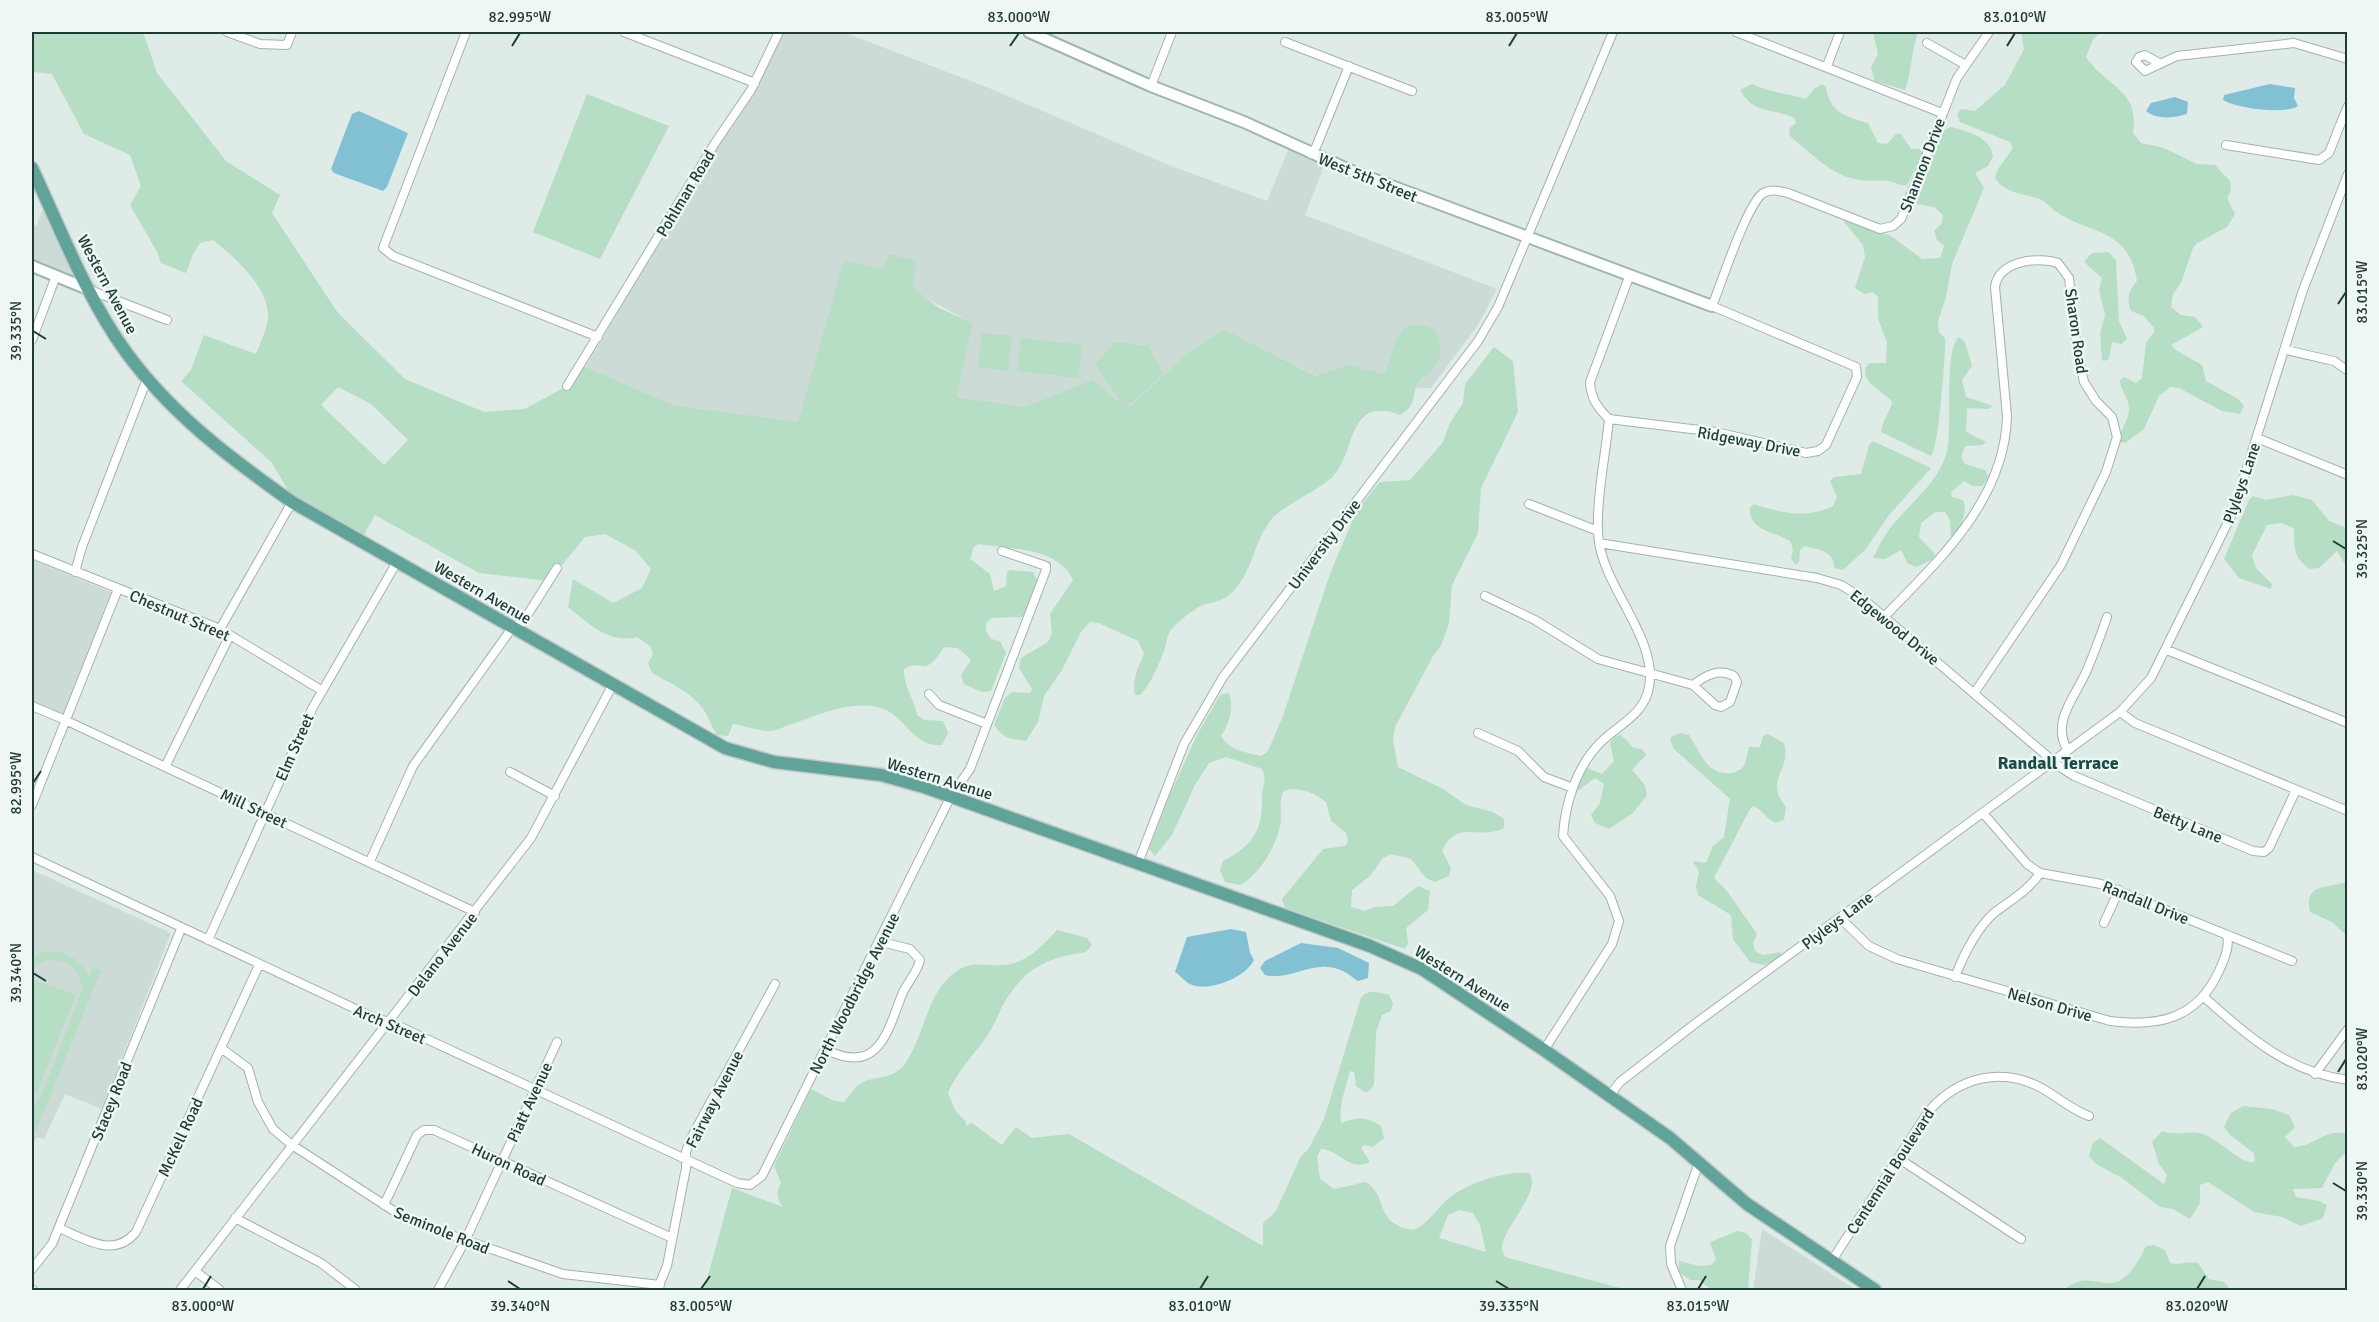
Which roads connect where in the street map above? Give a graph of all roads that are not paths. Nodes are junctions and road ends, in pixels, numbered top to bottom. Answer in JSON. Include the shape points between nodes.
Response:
{"nodes":[{"id":1,"x":227,"y":32,"type":"edge"},
{"id":2,"x":292,"y":32,"type":"edge"},
{"id":3,"x":466,"y":32,"type":"edge"},
{"id":4,"x":624,"y":32,"type":"edge"},
{"id":5,"x":779,"y":32,"type":"edge"},
{"id":6,"x":1029,"y":32,"type":"edge"},
{"id":7,"x":1173,"y":32,"type":"edge"},
{"id":8,"x":1612,"y":32,"type":"edge"},
{"id":9,"x":1736,"y":32,"type":"edge"},
{"id":10,"x":1840,"y":32,"type":"edge"},
{"id":11,"x":1989,"y":32,"type":"edge"},
{"id":12,"x":1285,"y":42,"type":"dead end"},
{"id":13,"x":1927,"y":43,"type":"dead end"},
{"id":14,"x":2348,"y":59,"type":"edge"},
{"id":15,"x":2159,"y":63,"type":"dead end"},
{"id":16,"x":1964,"y":64,"type":"junction"},
{"id":17,"x":1349,"y":66,"type":"junction"},
{"id":18,"x":1827,"y":66,"type":"junction"},
{"id":19,"x":755,"y":83,"type":"junction"},
{"id":20,"x":1151,"y":86,"type":"junction"},
{"id":21,"x":1412,"y":91,"type":"dead end"},
{"id":22,"x":2348,"y":106,"type":"edge"},
{"id":23,"x":1942,"y":112,"type":"junction"},
{"id":24,"x":2346,"y":116,"type":"edge"},
{"id":25,"x":2226,"y":145,"type":"dead end"},
{"id":26,"x":1311,"y":154,"type":"junction"},
{"id":27,"x":32,"y":168,"type":"edge"},
{"id":28,"x":2348,"y":174,"type":"edge"},
{"id":29,"x":1527,"y":235,"type":"junction"},
{"id":30,"x":32,"y":266,"type":"edge"},
{"id":31,"x":56,"y":276,"type":"junction"},
{"id":32,"x":1629,"y":277,"type":"junction"},
{"id":33,"x":90,"y":290,"type":"junction"},
{"id":34,"x":1712,"y":306,"type":"junction"},
{"id":35,"x":166,"y":320,"type":"dead end"},
{"id":36,"x":598,"y":337,"type":"junction"},
{"id":37,"x":32,"y":340,"type":"edge"},
{"id":38,"x":2286,"y":350,"type":"junction"},
{"id":39,"x":2348,"y":371,"type":"edge"},
{"id":40,"x":147,"y":379,"type":"junction"},
{"id":41,"x":567,"y":386,"type":"dead end"},
{"id":42,"x":1609,"y":419,"type":"junction"},
{"id":43,"x":2257,"y":438,"type":"junction"},
{"id":44,"x":2348,"y":475,"type":"edge"},
{"id":45,"x":292,"y":502,"type":"junction"},
{"id":46,"x":1529,"y":504,"type":"dead end"},
{"id":47,"x":1598,"y":531,"type":"junction"},
{"id":48,"x":1599,"y":543,"type":"junction"},
{"id":49,"x":1002,"y":551,"type":"dead end"},
{"id":50,"x":32,"y":554,"type":"edge"},
{"id":51,"x":398,"y":562,"type":"junction"},
{"id":52,"x":558,"y":568,"type":"dead end"},
{"id":53,"x":75,"y":572,"type":"junction"},
{"id":54,"x":118,"y":589,"type":"junction"},
{"id":55,"x":1485,"y":596,"type":"dead end"},
{"id":56,"x":1885,"y":616,"type":"junction"},
{"id":57,"x":2107,"y":617,"type":"dead end"},
{"id":58,"x":512,"y":628,"type":"junction"},
{"id":59,"x":220,"y":629,"type":"junction"},
{"id":60,"x":230,"y":635,"type":"junction"},
{"id":61,"x":2167,"y":650,"type":"junction"},
{"id":62,"x":1650,"y":673,"type":"junction"},
{"id":63,"x":1693,"y":685,"type":"junction"},
{"id":64,"x":612,"y":686,"type":"junction"},
{"id":65,"x":321,"y":690,"type":"junction"},
{"id":66,"x":1975,"y":692,"type":"junction"},
{"id":67,"x":928,"y":694,"type":"dead end"},
{"id":68,"x":32,"y":706,"type":"edge"},
{"id":69,"x":2120,"y":712,"type":"junction"},
{"id":70,"x":65,"y":720,"type":"junction"},
{"id":71,"x":2348,"y":723,"type":"edge"},
{"id":72,"x":987,"y":724,"type":"junction"},
{"id":73,"x":1478,"y":733,"type":"dead end"},
{"id":74,"x":2067,"y":749,"type":"junction"},
{"id":75,"x":2052,"y":760,"type":"junction"},
{"id":76,"x":165,"y":767,"type":"junction"},
{"id":77,"x":510,"y":772,"type":"dead end"},
{"id":78,"x":1573,"y":788,"type":"junction"},
{"id":79,"x":2296,"y":790,"type":"junction"},
{"id":80,"x":555,"y":796,"type":"junction"},
{"id":81,"x":951,"y":796,"type":"junction"},
{"id":82,"x":32,"y":805,"type":"edge"},
{"id":83,"x":2348,"y":811,"type":"edge"},
{"id":84,"x":265,"y":813,"type":"junction"},
{"id":85,"x":1983,"y":813,"type":"junction"},
{"id":86,"x":32,"y":858,"type":"edge"},
{"id":87,"x":370,"y":861,"type":"junction"},
{"id":88,"x":1138,"y":863,"type":"junction"},
{"id":89,"x":2040,"y":873,"type":"junction"},
{"id":90,"x":2119,"y":890,"type":"junction"},
{"id":91,"x":475,"y":912,"type":"junction"},
{"id":92,"x":1840,"y":918,"type":"junction"},
{"id":93,"x":2104,"y":923,"type":"dead end"},
{"id":94,"x":182,"y":928,"type":"junction"},
{"id":95,"x":2227,"y":935,"type":"junction"},
{"id":96,"x":208,"y":940,"type":"junction"},
{"id":97,"x":880,"y":942,"type":"junction"},
{"id":98,"x":2292,"y":961,"type":"dead end"},
{"id":99,"x":259,"y":965,"type":"junction"},
{"id":100,"x":1955,"y":977,"type":"junction"},
{"id":101,"x":775,"y":984,"type":"dead end"},
{"id":102,"x":2204,"y":997,"type":"junction"},
{"id":103,"x":390,"y":1022,"type":"junction"},
{"id":104,"x":2348,"y":1029,"type":"edge"},
{"id":105,"x":557,"y":1042,"type":"dead end"},
{"id":106,"x":221,"y":1048,"type":"junction"},
{"id":107,"x":827,"y":1050,"type":"junction"},
{"id":108,"x":1544,"y":1050,"type":"junction"},
{"id":109,"x":2315,"y":1074,"type":"junction"},
{"id":110,"x":2348,"y":1080,"type":"edge"},
{"id":111,"x":535,"y":1090,"type":"junction"},
{"id":112,"x":1610,"y":1095,"type":"junction"},
{"id":113,"x":2089,"y":1116,"type":"dead end"},
{"id":114,"x":292,"y":1145,"type":"junction"},
{"id":115,"x":1898,"y":1158,"type":"junction"},
{"id":116,"x":686,"y":1159,"type":"junction"},
{"id":117,"x":502,"y":1161,"type":"junction"},
{"id":118,"x":1699,"y":1162,"type":"junction"},
{"id":119,"x":750,"y":1185,"type":"joint"},
{"id":120,"x":384,"y":1205,"type":"junction"},
{"id":121,"x":235,"y":1218,"type":"junction"},
{"id":122,"x":59,"y":1228,"type":"junction"},
{"id":123,"x":672,"y":1238,"type":"junction"},
{"id":124,"x":2020,"y":1239,"type":"dead end"},
{"id":125,"x":465,"y":1241,"type":"junction"},
{"id":126,"x":1831,"y":1262,"type":"junction"},
{"id":127,"x":32,"y":1269,"type":"edge"},
{"id":128,"x":195,"y":1271,"type":"junction"},
{"id":129,"x":658,"y":1288,"type":"edge"},
{"id":130,"x":180,"y":1290,"type":"edge"},
{"id":131,"x":220,"y":1290,"type":"edge"},
{"id":132,"x":357,"y":1290,"type":"edge"},
{"id":133,"x":438,"y":1290,"type":"edge"},
{"id":134,"x":1682,"y":1290,"type":"edge"},
{"id":135,"x":1875,"y":1290,"type":"edge"}],
"edges":[{"from":1,"to":2,"type":"street","via":[[260,44],[287,45]]},
{"from":3,"to":36,"type":"street","via":[[383,248],[393,256]]},
{"from":4,"to":19,"type":"street"},
{"from":5,"to":19,"type":"street","name":"Pohlman Road"},
{"from":6,"to":20,"type":"street","name":"West 5th Street"},
{"from":7,"to":20,"type":"street"},
{"from":8,"to":29,"type":"street","name":"University Drive"},
{"from":9,"to":18,"type":"street"},
{"from":10,"to":18,"type":"street"},
{"from":11,"to":16,"type":"street","name":"Shannon Drive"},
{"from":12,"to":17,"type":"street"},
{"from":13,"to":16,"type":"street"},
{"from":14,"to":15,"type":"street","via":[[2294,43],[2193,53]]},
{"from":16,"to":23,"type":"street","name":"Shannon Drive"},
{"from":17,"to":21,"type":"street"},
{"from":17,"to":26,"type":"street"},
{"from":18,"to":23,"type":"street"},
{"from":19,"to":36,"type":"street","name":"Pohlman Road"},
{"from":20,"to":26,"type":"street","name":"West 5th Street","via":[[1244,122]]},
{"from":22,"to":24,"type":"street"},
{"from":23,"to":34,"type":"street","name":"Shannon Drive","via":[[1901,219],[1893,226],[1880,229],[1775,190],[1763,193],[1750,212]]},
{"from":24,"to":25,"type":"street","via":[[2329,153],[2319,160]]},
{"from":26,"to":29,"type":"street","name":"West 5th Street","via":[[1456,212]]},
{"from":27,"to":33,"type":"main road","name":"Western Avenue"},
{"from":28,"to":38,"type":"street","name":"Plyleys Lane","via":[[2303,290]]},
{"from":29,"to":32,"type":"street","name":"West 5th Street"},
{"from":29,"to":88,"type":"street","name":"University Drive","via":[[1498,307],[1478,341],[1205,705],[1184,744]]},
{"from":30,"to":31,"type":"street"},
{"from":31,"to":33,"type":"street"},
{"from":31,"to":37,"type":"street"},
{"from":32,"to":34,"type":"street","name":"West 5th Street"},
{"from":32,"to":42,"type":"street","via":[[1590,382],[1591,395]]},
{"from":33,"to":35,"type":"street"},
{"from":33,"to":40,"type":"main road","name":"Western Avenue","via":[[125,351]]},
{"from":34,"to":42,"type":"street","name":"Ridgeway Drive","via":[[1856,367],[1857,377],[1826,445],[1806,453],[1716,432]]},
{"from":36,"to":41,"type":"street","name":"Pohlman Road"},
{"from":38,"to":39,"type":"street","via":[[2334,361]]},
{"from":38,"to":43,"type":"street","name":"Plyleys Lane"},
{"from":40,"to":45,"type":"main road","name":"Western Avenue","via":[[203,435]]},
{"from":40,"to":53,"type":"street"},
{"from":42,"to":47,"type":"street"},
{"from":43,"to":44,"type":"street"},
{"from":43,"to":61,"type":"street","name":"Plyleys Lane","via":[[2233,512]]},
{"from":45,"to":51,"type":"main road","name":"Western Avenue"},
{"from":45,"to":59,"type":"street"},
{"from":46,"to":47,"type":"street"},
{"from":47,"to":48,"type":"street"},
{"from":48,"to":56,"type":"street","name":"Edgewood Drive","via":[[1828,580]]},
{"from":48,"to":62,"type":"street","via":[[1616,593],[1640,639]]},
{"from":49,"to":72,"type":"street","name":"North Woodbridge Avenue","via":[[1046,566]]},
{"from":50,"to":53,"type":"street","name":"Chestnut Street"},
{"from":51,"to":58,"type":"main road","name":"Western Avenue"},
{"from":51,"to":65,"type":"street","name":"Elm Street"},
{"from":52,"to":58,"type":"street","via":[[523,622]]},
{"from":53,"to":54,"type":"street","name":"Chestnut Street"},
{"from":54,"to":59,"type":"street","name":"Chestnut Street"},
{"from":54,"to":70,"type":"street"},
{"from":55,"to":62,"type":"street","via":[[1535,620],[1598,658]]},
{"from":56,"to":66,"type":"street","name":"Edgewood Drive"},
{"from":56,"to":66,"type":"street","name":"Sharon Road","via":[[1963,532],[1998,471],[2007,416],[1997,277],[2013,265],[2058,263],[2069,278],[2084,382],[2112,417],[2117,437],[2106,472],[2061,565]]},
{"from":57,"to":74,"type":"street","via":[[2086,673],[2065,712],[2061,733]]},
{"from":58,"to":64,"type":"main road","name":"Western Avenue"},
{"from":58,"to":87,"type":"street","via":[[413,766]]},
{"from":59,"to":60,"type":"street","name":"Chestnut Street"},
{"from":60,"to":65,"type":"street","name":"Chestnut Street"},
{"from":60,"to":76,"type":"street"},
{"from":61,"to":69,"type":"street","name":"Plyleys Lane","via":[[2151,678]]},
{"from":61,"to":71,"type":"street"},
{"from":62,"to":63,"type":"street"},
{"from":62,"to":78,"type":"street","via":[[1649,688],[1640,709],[1592,752]]},
{"from":63,"to":63,"type":"street","via":[[1708,701],[1721,706],[1730,702],[1737,682],[1734,676],[1723,672]]},
{"from":64,"to":80,"type":"street","name":"Delano Avenue"},
{"from":64,"to":81,"type":"main road","name":"Western Avenue","via":[[704,738],[749,757],[880,775]]},
{"from":65,"to":84,"type":"street","name":"Elm Street"},
{"from":66,"to":75,"type":"street","name":"Edgewood Drive"},
{"from":67,"to":72,"type":"street","via":[[939,705]]},
{"from":68,"to":70,"type":"street","name":"Mill Street"},
{"from":69,"to":74,"type":"street","name":"Plyleys Lane"},
{"from":69,"to":79,"type":"street","via":[[2135,723]]},
{"from":70,"to":76,"type":"street","name":"Mill Street"},
{"from":70,"to":82,"type":"street"},
{"from":72,"to":81,"type":"street","name":"North Woodbridge Avenue","via":[[970,769]]},
{"from":73,"to":78,"type":"street","via":[[1518,751],[1544,777]]},
{"from":74,"to":75,"type":"street","name":"Plyleys Lane"},
{"from":75,"to":79,"type":"street","name":"Betty Lane","via":[[2092,785],[2258,852],[2269,848]]},
{"from":75,"to":85,"type":"street","name":"Plyleys Lane"},
{"from":76,"to":84,"type":"street","name":"Mill Street"},
{"from":77,"to":80,"type":"street"},
{"from":78,"to":108,"type":"street","via":[[1563,836],[1604,888],[1619,921],[1612,944]]},
{"from":79,"to":83,"type":"street"},
{"from":80,"to":91,"type":"street","name":"Delano Avenue","via":[[531,838]]},
{"from":81,"to":88,"type":"main road","name":"Western Avenue"},
{"from":81,"to":97,"type":"street","name":"North Woodbridge Avenue"},
{"from":84,"to":87,"type":"street","name":"Mill Street"},
{"from":84,"to":96,"type":"street","name":"Elm Street"},
{"from":85,"to":89,"type":"street","via":[[2027,864]]},
{"from":85,"to":92,"type":"street","name":"Plyleys Lane"},
{"from":86,"to":94,"type":"street","name":"Arch Street"},
{"from":87,"to":91,"type":"street","name":"Mill Street"},
{"from":88,"to":108,"type":"main road","name":"Western Avenue","via":[[1398,958],[1452,987]]},
{"from":89,"to":90,"type":"street","name":"Randall Drive"},
{"from":89,"to":100,"type":"street","via":[[2030,887],[1982,926]]},
{"from":90,"to":93,"type":"street"},
{"from":90,"to":95,"type":"street","name":"Randall Drive"},
{"from":91,"to":103,"type":"street","name":"Delano Avenue"},
{"from":92,"to":100,"type":"street","name":"Nelson Drive","via":[[1858,937],[1882,953]]},
{"from":92,"to":112,"type":"street","name":"Plyleys Lane","via":[[1688,1029],[1620,1082]]},
{"from":94,"to":96,"type":"street","name":"Arch Street"},
{"from":94,"to":122,"type":"street","name":"Stacey Road"},
{"from":95,"to":98,"type":"street","name":"Randall Drive"},
{"from":95,"to":102,"type":"street","name":"Nelson Drive","via":[[2223,963]]},
{"from":96,"to":99,"type":"street","name":"Arch Street"},
{"from":97,"to":107,"type":"street","name":"North Woodbridge Avenue"},
{"from":97,"to":107,"type":"street","via":[[910,949],[920,960],[901,997],[893,1024],[884,1040],[864,1056],[850,1058]]},
{"from":99,"to":103,"type":"street","name":"Arch Street"},
{"from":99,"to":106,"type":"street","name":"McKell Road"},
{"from":100,"to":102,"type":"street","name":"Nelson Drive","via":[[2135,1024],[2171,1017]]},
{"from":101,"to":116,"type":"street","name":"Fairway Avenue","via":[[690,1140]]},
{"from":102,"to":109,"type":"street","via":[[2276,1057]]},
{"from":103,"to":111,"type":"street","name":"Arch Street"},
{"from":103,"to":114,"type":"street","name":"Delano Avenue"},
{"from":104,"to":109,"type":"street"},
{"from":105,"to":111,"type":"street","name":"Piatt Avenue"},
{"from":106,"to":114,"type":"street","name":"Seminole Road","via":[[248,1068],[264,1117]]},
{"from":106,"to":122,"type":"street","name":"McKell Road","via":[[136,1232],[111,1247]]},
{"from":107,"to":119,"type":"street","name":"North Woodbridge Avenue","via":[[759,1180]]},
{"from":108,"to":112,"type":"main road","name":"Western Avenue"},
{"from":109,"to":110,"type":"street"},
{"from":111,"to":116,"type":"street","name":"Arch Street"},
{"from":111,"to":117,"type":"street","name":"Piatt Avenue"},
{"from":112,"to":118,"type":"main road","name":"Western Avenue"},
{"from":113,"to":115,"type":"street","name":"Centennial Boulevard","via":[[2032,1085],[2003,1077],[1980,1077],[1963,1083],[1937,1101]]},
{"from":114,"to":120,"type":"street","name":"Seminole Road"},
{"from":114,"to":121,"type":"street","name":"Delano Avenue"},
{"from":115,"to":124,"type":"street"},
{"from":115,"to":126,"type":"street","name":"Centennial Boulevard"},
{"from":116,"to":119,"type":"street","name":"Arch Street","via":[[737,1183]]},
{"from":116,"to":123,"type":"street","name":"Fairway Avenue"},
{"from":117,"to":120,"type":"street","name":"Huron Road","via":[[434,1130],[423,1130],[417,1135]]},
{"from":117,"to":123,"type":"street","name":"Huron Road"},
{"from":117,"to":125,"type":"street","name":"Piatt Avenue"},
{"from":118,"to":126,"type":"main road","name":"Western Avenue","via":[[1747,1204]]},
{"from":118,"to":134,"type":"street","via":[[1670,1246],[1671,1264]]},
{"from":120,"to":125,"type":"street","name":"Seminole Road","via":[[411,1221]]},
{"from":121,"to":128,"type":"street","name":"Delano Avenue"},
{"from":121,"to":132,"type":"street","via":[[321,1263]]},
{"from":122,"to":127,"type":"street","name":"Stacey Road"},
{"from":123,"to":129,"type":"street","name":"Fairway Avenue"},
{"from":125,"to":129,"type":"street","name":"Seminole Road","via":[[562,1274]]},
{"from":125,"to":133,"type":"street","name":"Piatt Avenue"},
{"from":126,"to":135,"type":"main road","name":"Western Avenue"},
{"from":128,"to":130,"type":"street","name":"Delano Avenue"},
{"from":128,"to":131,"type":"street"}]}
